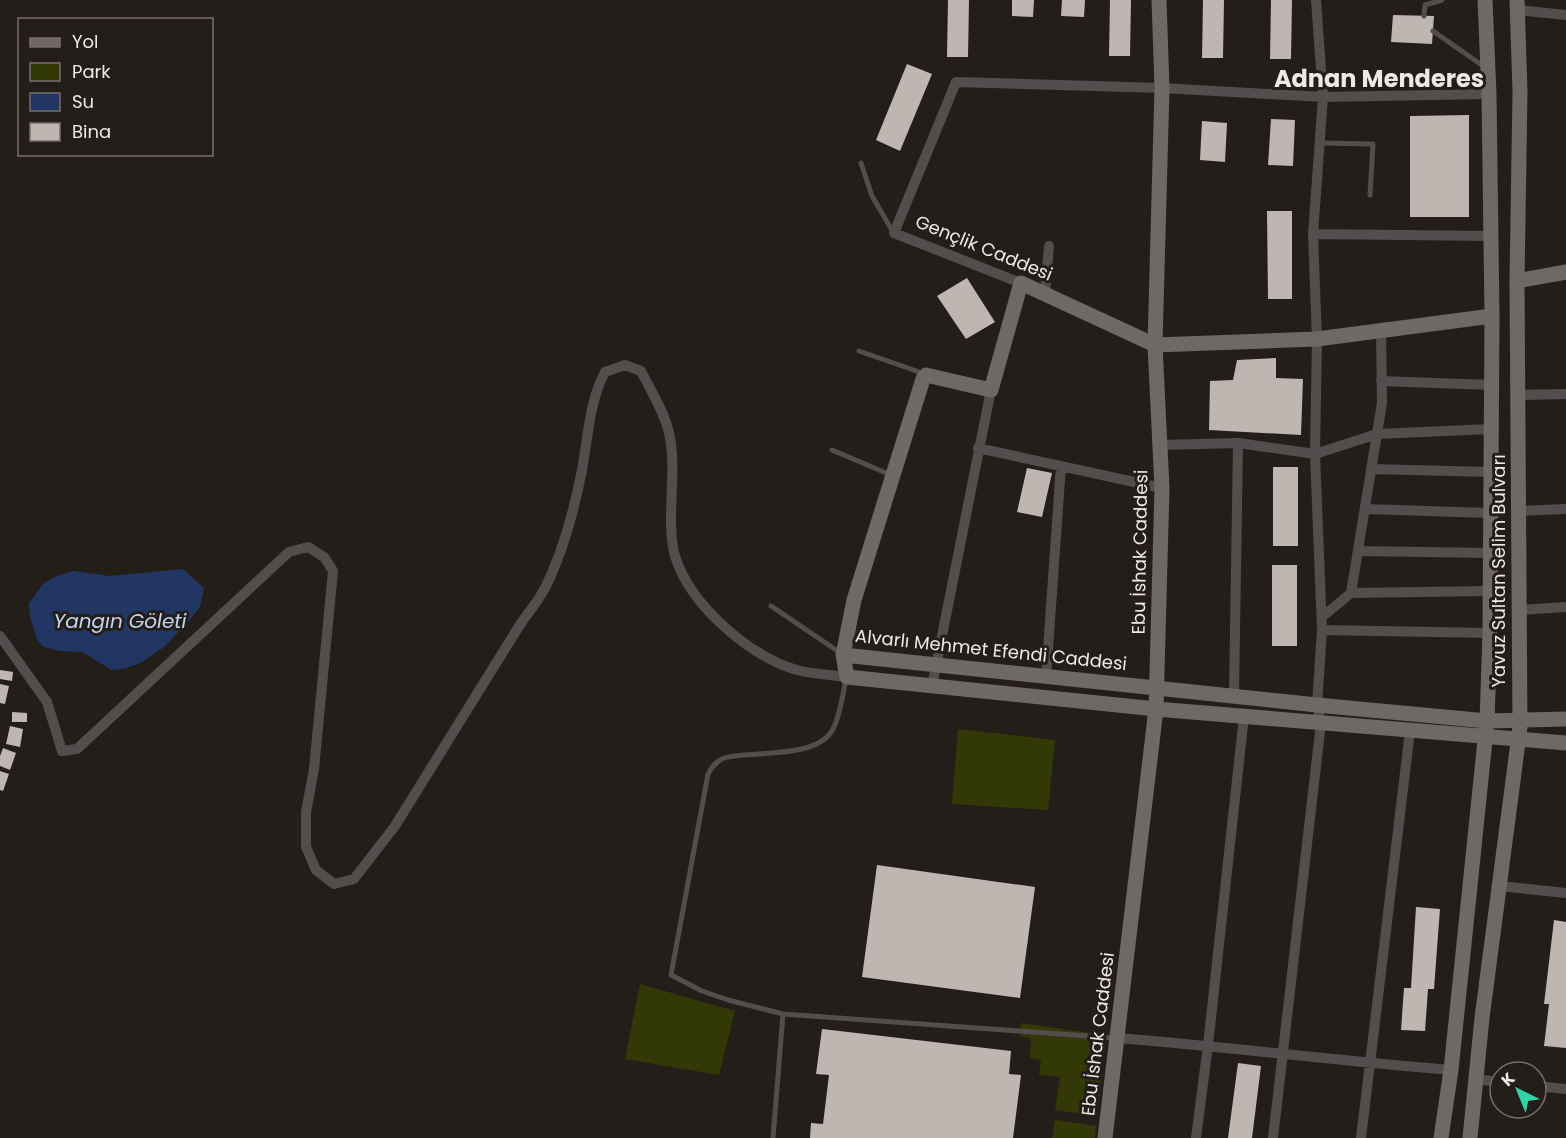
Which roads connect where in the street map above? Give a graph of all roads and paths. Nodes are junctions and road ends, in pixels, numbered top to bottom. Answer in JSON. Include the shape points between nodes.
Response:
{"nodes":[{"id":1,"x":1159,"y":0,"type":"edge"},
{"id":2,"x":1316,"y":0,"type":"edge"},
{"id":3,"x":1443,"y":0,"type":"edge"},
{"id":4,"x":1485,"y":0,"type":"edge"},
{"id":5,"x":1518,"y":5,"type":"edge"},
{"id":6,"x":1566,"y":15,"type":"edge"},
{"id":7,"x":1424,"y":16,"type":"dead end"},
{"id":8,"x":1433,"y":31,"type":"dead end"},
{"id":9,"x":1488,"y":69,"type":"junction"},
{"id":10,"x":1162,"y":88,"type":"junction"},
{"id":11,"x":1489,"y":94,"type":"junction"},
{"id":12,"x":1323,"y":97,"type":"junction"},
{"id":13,"x":1320,"y":143,"type":"junction"},
{"id":14,"x":861,"y":163,"type":"dead end"},
{"id":15,"x":1370,"y":195,"type":"dead end"},
{"id":16,"x":894,"y":233,"type":"junction"},
{"id":17,"x":1313,"y":234,"type":"junction"},
{"id":18,"x":1491,"y":236,"type":"junction"},
{"id":19,"x":1049,"y":246,"type":"dead end"},
{"id":20,"x":1566,"y":272,"type":"edge"},
{"id":21,"x":1517,"y":281,"type":"junction"},
{"id":22,"x":1021,"y":283,"type":"junction"},
{"id":23,"x":1045,"y":293,"type":"junction"},
{"id":24,"x":1492,"y":316,"type":"junction"},
{"id":25,"x":1381,"y":332,"type":"junction"},
{"id":26,"x":1317,"y":339,"type":"junction"},
{"id":27,"x":1155,"y":345,"type":"junction"},
{"id":28,"x":859,"y":351,"type":"dead end"},
{"id":29,"x":926,"y":375,"type":"junction"},
{"id":30,"x":1381,"y":381,"type":"junction"},
{"id":31,"x":1491,"y":385,"type":"junction"},
{"id":32,"x":991,"y":390,"type":"junction"},
{"id":33,"x":1566,"y":394,"type":"edge"},
{"id":34,"x":1518,"y":395,"type":"junction"},
{"id":35,"x":1491,"y":429,"type":"junction"},
{"id":36,"x":1377,"y":434,"type":"junction"},
{"id":37,"x":1238,"y":443,"type":"junction"},
{"id":38,"x":1160,"y":445,"type":"junction"},
{"id":39,"x":978,"y":448,"type":"junction"},
{"id":40,"x":832,"y":450,"type":"dead end"},
{"id":41,"x":1315,"y":453,"type":"junction"},
{"id":42,"x":1061,"y":466,"type":"junction"},
{"id":43,"x":1371,"y":469,"type":"junction"},
{"id":44,"x":1490,"y":472,"type":"junction"},
{"id":45,"x":892,"y":476,"type":"junction"},
{"id":46,"x":1162,"y":488,"type":"junction"},
{"id":47,"x":1365,"y":509,"type":"junction"},
{"id":48,"x":1566,"y":509,"type":"edge"},
{"id":49,"x":1518,"y":511,"type":"junction"},
{"id":50,"x":1490,"y":513,"type":"junction"},
{"id":51,"x":1358,"y":551,"type":"junction"},
{"id":52,"x":1490,"y":553,"type":"junction"},
{"id":53,"x":1490,"y":591,"type":"junction"},
{"id":54,"x":1351,"y":593,"type":"junction"},
{"id":55,"x":771,"y":606,"type":"dead end"},
{"id":56,"x":1566,"y":607,"type":"edge"},
{"id":57,"x":1519,"y":610,"type":"junction"},
{"id":58,"x":1322,"y":617,"type":"junction"},
{"id":59,"x":1322,"y":630,"type":"junction"},
{"id":60,"x":1490,"y":633,"type":"junction"},
{"id":61,"x":2,"y":642,"type":"edge"},
{"id":62,"x":843,"y":655,"type":"junction"},
{"id":63,"x":934,"y":666,"type":"junction"},
{"id":64,"x":847,"y":677,"type":"junction"},
{"id":65,"x":1046,"y":677,"type":"junction"},
{"id":66,"x":932,"y":686,"type":"junction"},
{"id":67,"x":1156,"y":687,"type":"junction"},
{"id":68,"x":1234,"y":695,"type":"junction"},
{"id":69,"x":1317,"y":705,"type":"junction"},
{"id":70,"x":1156,"y":709,"type":"junction"},
{"id":71,"x":1244,"y":716,"type":"junction"},
{"id":72,"x":1520,"y":719,"type":"junction"},
{"id":73,"x":1566,"y":719,"type":"edge"},
{"id":74,"x":1487,"y":721,"type":"junction"},
{"id":75,"x":1321,"y":723,"type":"junction"},
{"id":76,"x":1410,"y":731,"type":"junction"},
{"id":77,"x":1486,"y":738,"type":"junction"},
{"id":78,"x":1519,"y":740,"type":"junction"},
{"id":79,"x":1566,"y":743,"type":"edge"},
{"id":80,"x":1499,"y":886,"type":"junction"},
{"id":81,"x":1566,"y":893,"type":"edge"},
{"id":82,"x":783,"y":1014,"type":"junction"},
{"id":83,"x":1118,"y":1038,"type":"junction"},
{"id":84,"x":1208,"y":1045,"type":"junction"},
{"id":85,"x":1282,"y":1055,"type":"junction"},
{"id":86,"x":1371,"y":1064,"type":"junction"},
{"id":87,"x":1451,"y":1070,"type":"junction"},
{"id":88,"x":1476,"y":1079,"type":"junction"},
{"id":89,"x":1488,"y":1080,"type":"edge"},
{"id":90,"x":1548,"y":1087,"type":"edge"},
{"id":91,"x":1566,"y":1089,"type":"edge"},
{"id":92,"x":773,"y":1138,"type":"edge"},
{"id":93,"x":1105,"y":1138,"type":"edge"},
{"id":94,"x":1196,"y":1138,"type":"edge"},
{"id":95,"x":1273,"y":1138,"type":"edge"},
{"id":96,"x":1361,"y":1138,"type":"edge"},
{"id":97,"x":1441,"y":1138,"type":"edge"},
{"id":98,"x":1470,"y":1138,"type":"edge"}],
"edges":[{"from":1,"to":10,"type":"street","name":"Ebu İshak Caddesi"},
{"from":2,"to":12,"type":"street"},
{"from":3,"to":7,"type":"lane","via":[[1425,5]]},
{"from":4,"to":9,"type":"street","name":"Yavuz Sultan Selim Bulvarı"},
{"from":5,"to":6,"type":"street"},
{"from":5,"to":21,"type":"street","name":"Yavuz Sultan Selim Bulvarı"},
{"from":8,"to":9,"type":"lane"},
{"from":9,"to":11,"type":"street","name":"Yavuz Sultan Selim Bulvarı"},
{"from":10,"to":12,"type":"street","name":"Gençlik Caddesi"},
{"from":10,"to":16,"type":"street","name":"Gençlik Caddesi","via":[[956,82]]},
{"from":10,"to":27,"type":"street","name":"Ebu İshak Caddesi"},
{"from":11,"to":12,"type":"street","name":"Gençlik Caddesi"},
{"from":11,"to":18,"type":"street","name":"Yavuz Sultan Selim Bulvarı"},
{"from":12,"to":13,"type":"street"},
{"from":13,"to":15,"type":"lane","via":[[1373,144]]},
{"from":13,"to":17,"type":"street"},
{"from":14,"to":16,"type":"lane","via":[[872,196]]},
{"from":16,"to":22,"type":"street","name":"Gençlik Caddesi"},
{"from":17,"to":18,"type":"street"},
{"from":17,"to":26,"type":"street"},
{"from":18,"to":24,"type":"street","name":"Yavuz Sultan Selim Bulvarı"},
{"from":19,"to":23,"type":"street"},
{"from":20,"to":21,"type":"street"},
{"from":21,"to":34,"type":"street","name":"Yavuz Sultan Selim Bulvarı"},
{"from":22,"to":23,"type":"street","name":"Gençlik Caddesi"},
{"from":22,"to":32,"type":"street"},
{"from":23,"to":27,"type":"street","name":"Gençlik Caddesi"},
{"from":24,"to":25,"type":"street","name":"Gençlik Caddesi"},
{"from":24,"to":31,"type":"street","name":"Yavuz Sultan Selim Bulvarı"},
{"from":25,"to":26,"type":"street","name":"Gençlik Caddesi"},
{"from":25,"to":30,"type":"street"},
{"from":26,"to":27,"type":"street","name":"Gençlik Caddesi"},
{"from":26,"to":41,"type":"street"},
{"from":27,"to":38,"type":"street","name":"Ebu İshak Caddesi"},
{"from":28,"to":29,"type":"lane"},
{"from":29,"to":32,"type":"street"},
{"from":29,"to":45,"type":"street","name":"Alvarlı Mehmet Efendi Caddesi"},
{"from":30,"to":31,"type":"street"},
{"from":30,"to":36,"type":"street"},
{"from":31,"to":35,"type":"street","name":"Yavuz Sultan Selim Bulvarı"},
{"from":32,"to":39,"type":"street"},
{"from":33,"to":34,"type":"street"},
{"from":34,"to":49,"type":"street","name":"Yavuz Sultan Selim Bulvarı"},
{"from":35,"to":36,"type":"street"},
{"from":35,"to":44,"type":"street","name":"Yavuz Sultan Selim Bulvarı"},
{"from":36,"to":41,"type":"street"},
{"from":36,"to":43,"type":"street"},
{"from":37,"to":38,"type":"street"},
{"from":37,"to":41,"type":"street"},
{"from":37,"to":68,"type":"street"},
{"from":38,"to":46,"type":"street","name":"Ebu İshak Caddesi"},
{"from":39,"to":42,"type":"street"},
{"from":39,"to":63,"type":"street"},
{"from":40,"to":45,"type":"lane"},
{"from":41,"to":58,"type":"street"},
{"from":42,"to":46,"type":"street"},
{"from":42,"to":65,"type":"street"},
{"from":43,"to":44,"type":"street"},
{"from":43,"to":47,"type":"street"},
{"from":44,"to":50,"type":"street","name":"Yavuz Sultan Selim Bulvarı"},
{"from":45,"to":62,"type":"street","name":"Alvarlı Mehmet Efendi Caddesi","via":[[854,600]]},
{"from":46,"to":67,"type":"street","name":"Ebu İshak Caddesi"},
{"from":47,"to":50,"type":"street"},
{"from":47,"to":51,"type":"street"},
{"from":48,"to":49,"type":"street"},
{"from":49,"to":57,"type":"street","name":"Yavuz Sultan Selim Bulvarı"},
{"from":50,"to":52,"type":"street","name":"Yavuz Sultan Selim Bulvarı"},
{"from":51,"to":52,"type":"street"},
{"from":51,"to":54,"type":"street"},
{"from":52,"to":53,"type":"street","name":"Yavuz Sultan Selim Bulvarı"},
{"from":53,"to":54,"type":"street"},
{"from":53,"to":60,"type":"street","name":"Yavuz Sultan Selim Bulvarı"},
{"from":54,"to":58,"type":"street"},
{"from":55,"to":62,"type":"lane"},
{"from":56,"to":57,"type":"street"},
{"from":57,"to":72,"type":"street","name":"Yavuz Sultan Selim Bulvarı"},
{"from":58,"to":59,"type":"street"},
{"from":59,"to":60,"type":"street"},
{"from":59,"to":69,"type":"street"},
{"from":60,"to":74,"type":"street","name":"Yavuz Sultan Selim Bulvarı"},
{"from":61,"to":64,"type":"street","via":[[47,702],[62,751],[78,749],[290,552],[308,547],[324,557],[333,571],[314,769],[306,812],[306,847],[316,870],[334,884],[354,879],[395,826],[544,591],[562,548],[599,384],[605,372],[625,364],[641,371],[669,432],[672,536],[675,556],[691,589],[714,617],[761,656],[798,670]]},
{"from":62,"to":63,"type":"street","name":"Alvarlı Mehmet Efendi Caddesi"},
{"from":62,"to":64,"type":"street"},
{"from":63,"to":65,"type":"street","name":"Alvarlı Mehmet Efendi Caddesi"},
{"from":63,"to":66,"type":"street"},
{"from":64,"to":66,"type":"street"},
{"from":64,"to":82,"type":"lane","via":[[833,729],[824,740],[775,753],[723,758],[713,764],[708,774],[671,975],[702,991]]},
{"from":65,"to":67,"type":"street","name":"Alvarlı Mehmet Efendi Caddesi"},
{"from":66,"to":70,"type":"street"},
{"from":67,"to":68,"type":"street","name":"Alvarlı Mehmet Efendi Caddesi"},
{"from":67,"to":70,"type":"street","name":"Ebu İshak Caddesi"},
{"from":68,"to":69,"type":"street","name":"Alvarlı Mehmet Efendi Caddesi"},
{"from":69,"to":74,"type":"street","name":"Alvarlı Mehmet Efendi Caddesi"},
{"from":69,"to":75,"type":"street"},
{"from":70,"to":71,"type":"street"},
{"from":70,"to":83,"type":"street","name":"Ebu İshak Caddesi"},
{"from":71,"to":75,"type":"street"},
{"from":71,"to":84,"type":"street"},
{"from":72,"to":73,"type":"street","name":"Alvarlı Mehmet Efendi Caddesi"},
{"from":72,"to":74,"type":"street","name":"Alvarlı Mehmet Efendi Caddesi"},
{"from":72,"to":78,"type":"street","name":"Yavuz Sultan Selim Bulvarı"},
{"from":74,"to":77,"type":"street","name":"Yavuz Sultan Selim Bulvarı"},
{"from":75,"to":76,"type":"street"},
{"from":75,"to":85,"type":"street"},
{"from":76,"to":77,"type":"street"},
{"from":76,"to":86,"type":"street"},
{"from":77,"to":78,"type":"street"},
{"from":77,"to":87,"type":"street","name":"Yavuz Sultan Selim Bulvarı"},
{"from":78,"to":79,"type":"street"},
{"from":78,"to":80,"type":"street","name":"Yavuz Sultan Selim Bulvarı"},
{"from":80,"to":81,"type":"street"},
{"from":80,"to":88,"type":"street","name":"Yavuz Sultan Selim Bulvarı"},
{"from":82,"to":83,"type":"lane"},
{"from":82,"to":92,"type":"lane"},
{"from":83,"to":84,"type":"street"},
{"from":83,"to":93,"type":"street","name":"Ebu İshak Caddesi"},
{"from":84,"to":85,"type":"street"},
{"from":84,"to":94,"type":"street"},
{"from":85,"to":86,"type":"street"},
{"from":85,"to":95,"type":"street"},
{"from":86,"to":87,"type":"street"},
{"from":86,"to":96,"type":"street"},
{"from":87,"to":97,"type":"street","name":"Yavuz Sultan Selim Bulvarı"},
{"from":88,"to":89,"type":"street"},
{"from":88,"to":98,"type":"street","name":"Yavuz Sultan Selim Bulvarı"},
{"from":90,"to":91,"type":"street"}]}
